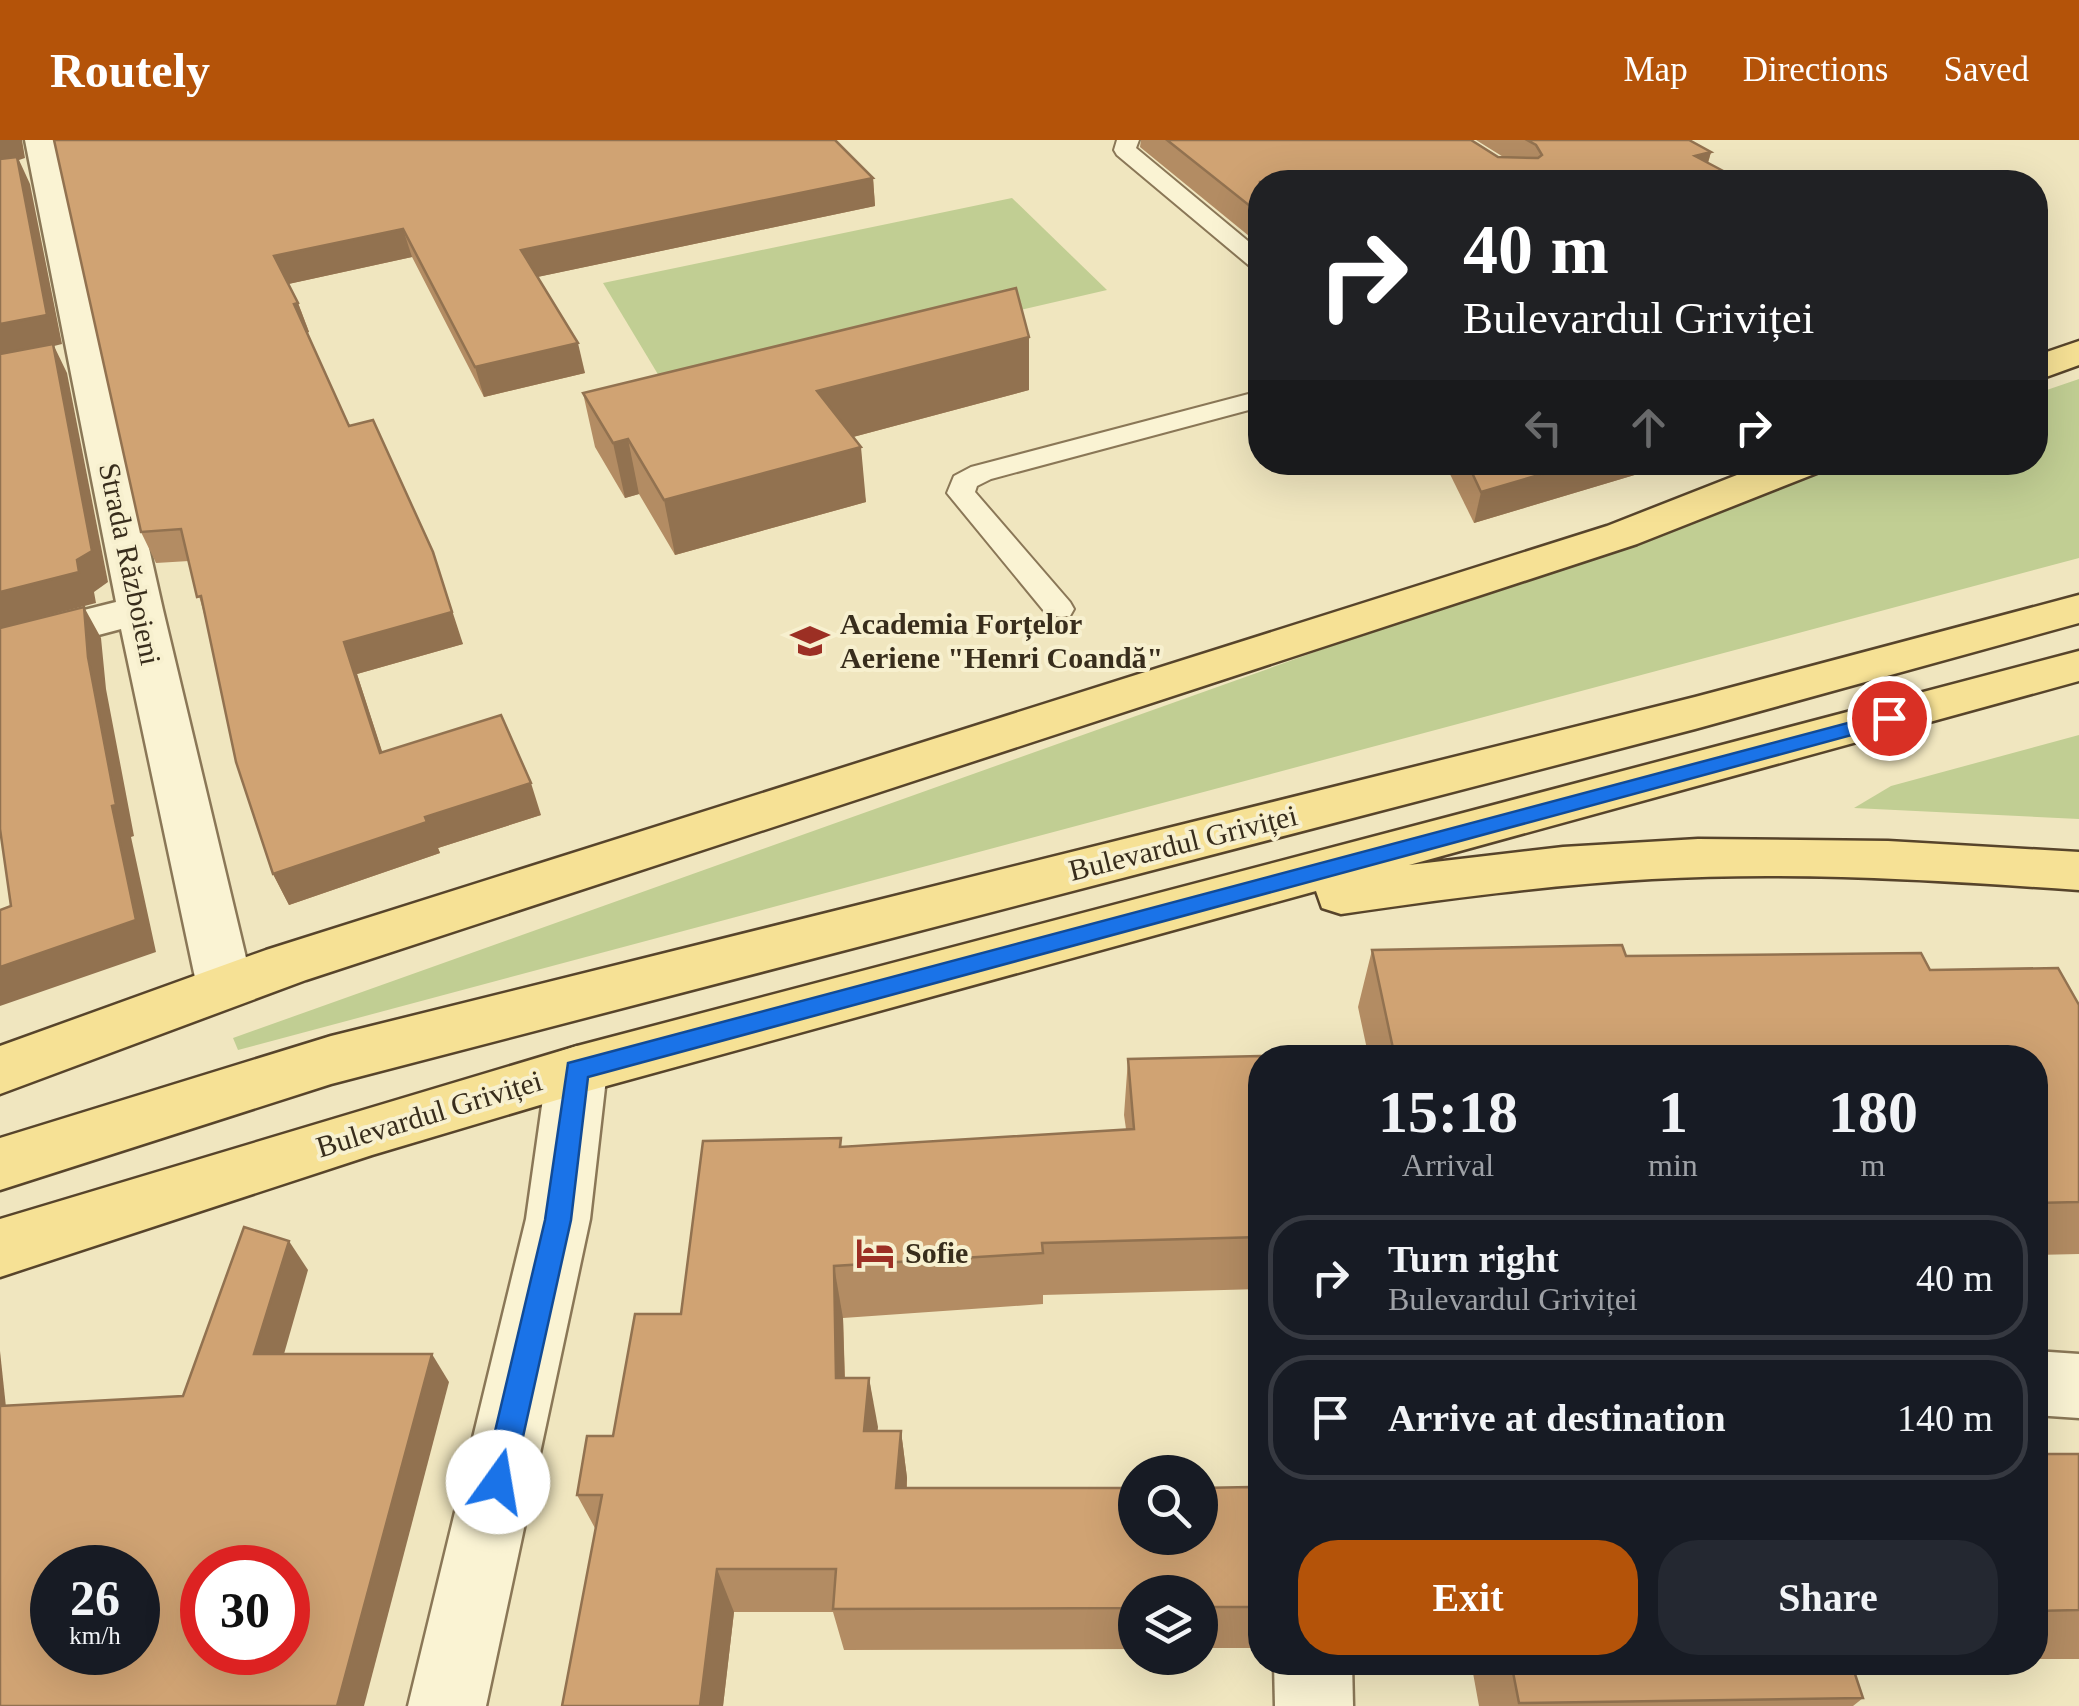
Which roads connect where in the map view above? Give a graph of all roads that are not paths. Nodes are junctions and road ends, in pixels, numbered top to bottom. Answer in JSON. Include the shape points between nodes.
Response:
{"nodes":[{"id":1,"x":1128,"y":140,"type":"edge"},
{"id":2,"x":34,"y":160,"type":"edge"},
{"id":3,"x":1248,"y":254,"type":"edge"},
{"id":4,"x":2079,"y":352,"type":"edge"},
{"id":5,"x":2048,"y":365,"type":"edge"},
{"id":6,"x":1248,"y":403,"type":"edge"},
{"id":7,"x":1774,"y":475,"type":"edge"},
{"id":8,"x":1060,"y":609,"type":"dead end"},
{"id":9,"x":2079,"y":609,"type":"edge"},
{"id":10,"x":140,"y":610,"type":"junction"},
{"id":11,"x":0,"y":646,"type":"edge"},
{"id":12,"x":2079,"y":666,"type":"edge"},
{"id":13,"x":2079,"y":871,"type":"edge"},
{"id":14,"x":1105,"y":926,"type":"junction"},
{"id":15,"x":225,"y":988,"type":"junction"},
{"id":16,"x":0,"y":1070,"type":"edge"},
{"id":17,"x":577,"y":1070,"type":"junction"},
{"id":18,"x":0,"y":1164,"type":"edge"},
{"id":19,"x":0,"y":1248,"type":"edge"},
{"id":20,"x":2048,"y":1385,"type":"edge"},
{"id":21,"x":2079,"y":1386,"type":"edge"},
{"id":22,"x":1313,"y":1675,"type":"edge"},
{"id":23,"x":447,"y":1706,"type":"edge"},
{"id":24,"x":1314,"y":1706,"type":"edge"}],
"edges":[{"from":1,"to":3,"type":"lane","via":[[1126,150]]},
{"from":2,"to":10,"type":"street","name":"Strada Războieni","via":[[66,358]]},
{"from":4,"to":5,"type":"main road"},
{"from":6,"to":8,"type":"lane","via":[[964,482],[961,493]]},
{"from":7,"to":15,"type":"main road","via":[[1622,534]]},
{"from":9,"to":18,"type":"main road","name":"Bulevardul Griviței","via":[[331,1060]]},
{"from":10,"to":11,"type":"street"},
{"from":10,"to":15,"type":"street","name":"Strada Războieni"},
{"from":12,"to":14,"type":"main road","name":"Bulevardul Griviței"},
{"from":13,"to":14,"type":"main road","via":[[1864,857],[1694,858],[1518,870]]},
{"from":14,"to":17,"type":"main road","name":"Bulevardul Griviței"},
{"from":15,"to":16,"type":"main road"},
{"from":17,"to":19,"type":"main road","name":"Bulevardul Griviței"},
{"from":17,"to":23,"type":"street","via":[[558,1220]]},
{"from":20,"to":21,"type":"street"},
{"from":22,"to":24,"type":"street"}]}
